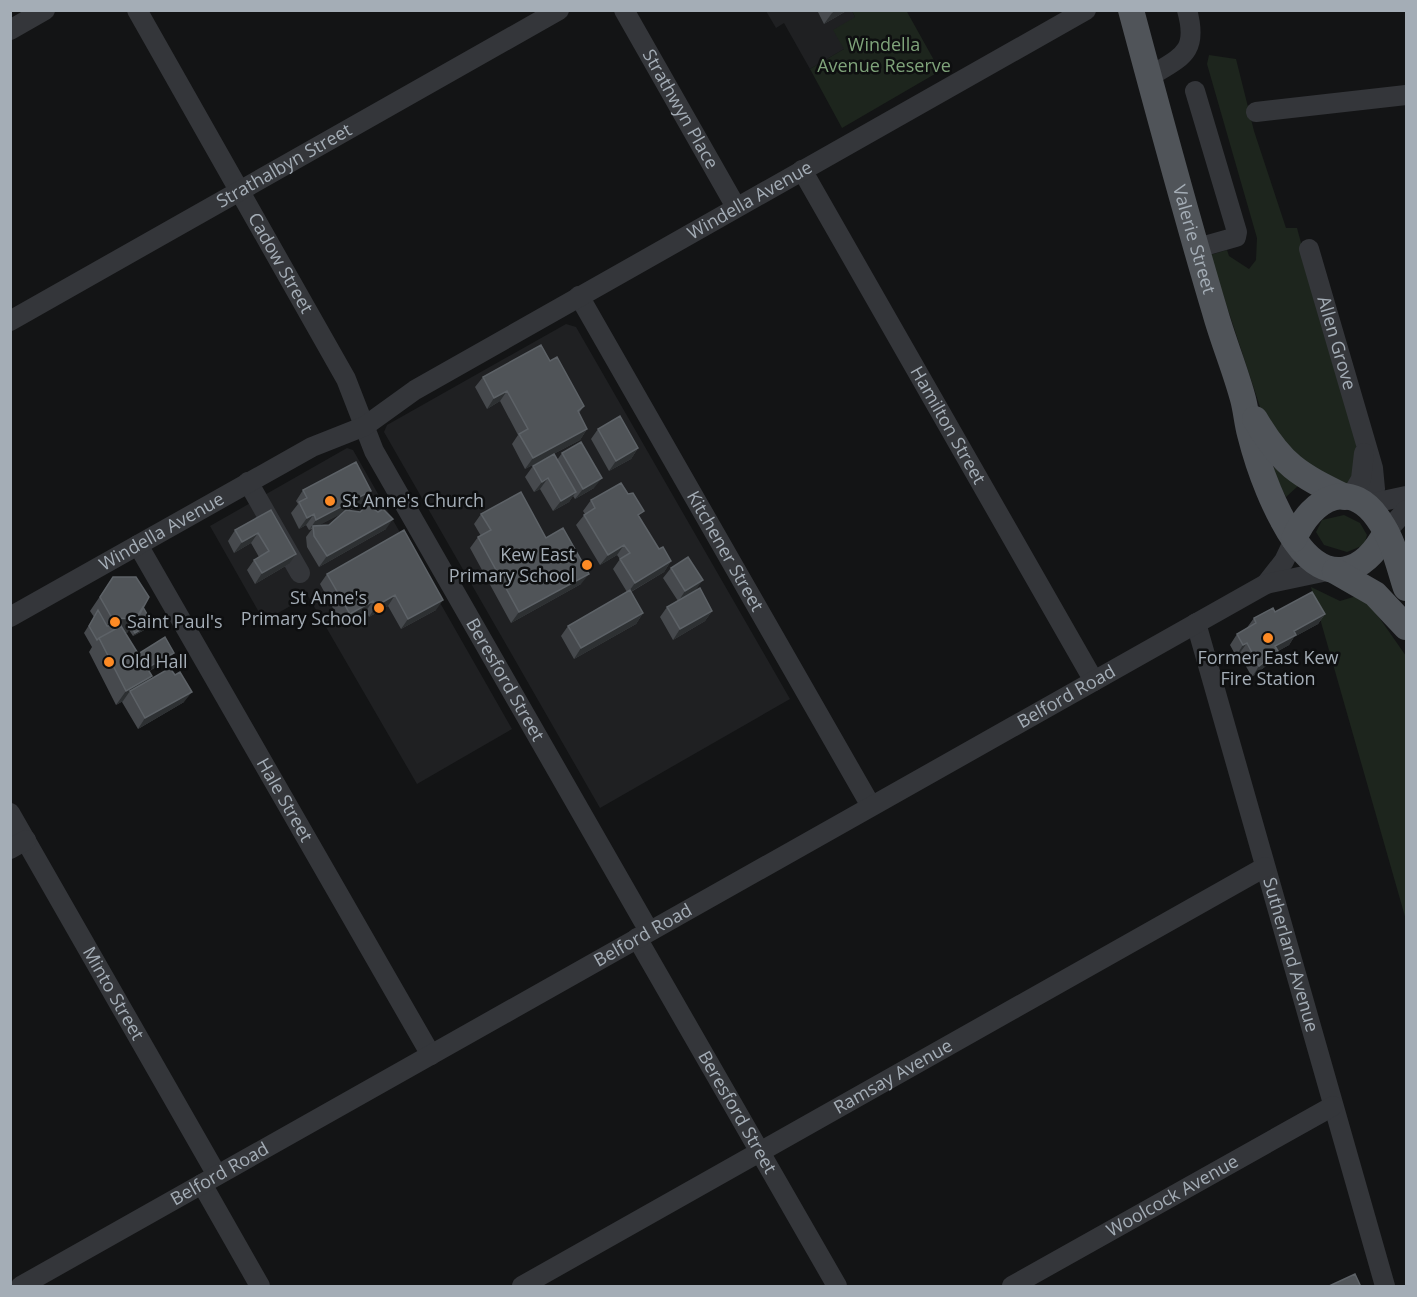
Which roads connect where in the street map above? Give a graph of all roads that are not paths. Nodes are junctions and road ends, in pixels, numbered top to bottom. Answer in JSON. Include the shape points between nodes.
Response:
{"nodes":[{"id":1,"x":45,"y":10,"type":"edge"},
{"id":2,"x":137,"y":10,"type":"edge"},
{"id":3,"x":559,"y":10,"type":"edge"},
{"id":4,"x":624,"y":10,"type":"edge"},
{"id":5,"x":1086,"y":10,"type":"edge"},
{"id":6,"x":1131,"y":10,"type":"edge"},
{"id":7,"x":1187,"y":10,"type":"edge"},
{"id":8,"x":10,"y":30,"type":"edge"},
{"id":9,"x":1149,"y":77,"type":"junction"},
{"id":10,"x":1195,"y":91,"type":"dead end"},
{"id":11,"x":1407,"y":95,"type":"edge"},
{"id":12,"x":1256,"y":112,"type":"dead end"},
{"id":13,"x":802,"y":170,"type":"junction"},
{"id":14,"x":239,"y":193,"type":"junction"},
{"id":15,"x":736,"y":207,"type":"junction"},
{"id":16,"x":1197,"y":248,"type":"junction"},
{"id":17,"x":1309,"y":249,"type":"dead end"},
{"id":18,"x":579,"y":296,"type":"junction"},
{"id":19,"x":10,"y":321,"type":"edge"},
{"id":20,"x":1244,"y":401,"type":"junction"},
{"id":21,"x":363,"y":419,"type":"junction"},
{"id":22,"x":248,"y":482,"type":"junction"},
{"id":23,"x":1407,"y":496,"type":"edge"},
{"id":24,"x":1356,"y":501,"type":"junction"},
{"id":25,"x":1407,"y":510,"type":"edge"},
{"id":26,"x":1386,"y":532,"type":"junction"},
{"id":27,"x":1294,"y":539,"type":"junction"},
{"id":28,"x":138,"y":545,"type":"junction"},
{"id":29,"x":1333,"y":570,"type":"junction"},
{"id":30,"x":300,"y":573,"type":"dead end"},
{"id":31,"x":1266,"y":584,"type":"junction"},
{"id":32,"x":1407,"y":588,"type":"edge"},
{"id":33,"x":10,"y":617,"type":"edge"},
{"id":34,"x":1196,"y":623,"type":"junction"},
{"id":35,"x":1407,"y":627,"type":"edge"},
{"id":36,"x":1094,"y":681,"type":"junction"},
{"id":37,"x":871,"y":806,"type":"junction"},
{"id":38,"x":10,"y":813,"type":"edge"},
{"id":39,"x":18,"y":845,"type":"edge"},
{"id":40,"x":1265,"y":867,"type":"junction"},
{"id":41,"x":643,"y":935,"type":"junction"},
{"id":42,"x":431,"y":1056,"type":"junction"},
{"id":43,"x":1333,"y":1106,"type":"junction"},
{"id":44,"x":760,"y":1153,"type":"junction"},
{"id":45,"x":210,"y":1179,"type":"junction"},
{"id":46,"x":21,"y":1287,"type":"edge"},
{"id":47,"x":260,"y":1287,"type":"edge"},
{"id":48,"x":522,"y":1287,"type":"edge"},
{"id":49,"x":837,"y":1287,"type":"edge"},
{"id":50,"x":1012,"y":1287,"type":"edge"},
{"id":51,"x":1384,"y":1287,"type":"edge"}],
"edges":[{"from":1,"to":8,"type":"street"},
{"from":2,"to":14,"type":"street","name":"Cadow Street"},
{"from":3,"to":14,"type":"street","name":"Strathalbyn Street"},
{"from":4,"to":15,"type":"street","name":"Strathwyn Place"},
{"from":5,"to":13,"type":"street","name":"Windella Avenue"},
{"from":6,"to":9,"type":"main road","name":"Valerie Street"},
{"from":7,"to":9,"type":"street","via":[[1192,27],[1190,46]]},
{"from":9,"to":16,"type":"main road","name":"Valerie Street"},
{"from":10,"to":16,"type":"street","via":[[1237,232],[1236,237],[1224,242]]},
{"from":11,"to":12,"type":"street"},
{"from":13,"to":15,"type":"street","name":"Windella Avenue"},
{"from":13,"to":36,"type":"street","name":"Hamilton Street"},
{"from":14,"to":19,"type":"street","name":"Strathalbyn Street"},
{"from":14,"to":21,"type":"street","name":"Cadow Street","via":[[346,379]]},
{"from":15,"to":18,"type":"street","name":"Windella Avenue"},
{"from":16,"to":20,"type":"main road","name":"Valerie Street"},
{"from":17,"to":24,"type":"street","name":"Allen Grove","via":[[1375,482],[1373,492]]},
{"from":18,"to":21,"type":"street","name":"Windella Avenue"},
{"from":18,"to":37,"type":"street","name":"Kitchener Street"},
{"from":20,"to":24,"type":"main road","name":"Valerie Street","via":[[1268,442],[1289,466]]},
{"from":20,"to":27,"type":"main road","name":"Valerie Street","via":[[1258,459]]},
{"from":21,"to":22,"type":"street","name":"Windella Avenue"},
{"from":21,"to":41,"type":"street","name":"Beresford Street","via":[[380,461]]},
{"from":22,"to":28,"type":"street","name":"Windella Avenue"},
{"from":22,"to":30,"type":"street"},
{"from":23,"to":24,"type":"street"},
{"from":24,"to":26,"type":"main road","via":[[1376,516]]},
{"from":24,"to":27,"type":"main road","via":[[1328,499],[1314,507]]},
{"from":25,"to":26,"type":"street"},
{"from":26,"to":29,"type":"main road","via":[[1378,549],[1365,562],[1350,570]]},
{"from":26,"to":32,"type":"main road"},
{"from":27,"to":29,"type":"main road","via":[[1308,555]]},
{"from":27,"to":31,"type":"street","name":"Belford Road","via":[[1284,561]]},
{"from":28,"to":33,"type":"street","name":"Windella Avenue"},
{"from":28,"to":42,"type":"street","name":"Hale Street"},
{"from":29,"to":31,"type":"street","name":"Belford Road"},
{"from":29,"to":35,"type":"main road","via":[[1375,594]]},
{"from":31,"to":34,"type":"street","name":"Belford Road"},
{"from":34,"to":36,"type":"street","name":"Belford Road"},
{"from":34,"to":40,"type":"street","name":"Sutherland Avenue"},
{"from":36,"to":37,"type":"street","name":"Belford Road"},
{"from":37,"to":41,"type":"street","name":"Belford Road"},
{"from":38,"to":39,"type":"street","name":"Minto Street"},
{"from":39,"to":45,"type":"street","name":"Minto Street"},
{"from":40,"to":43,"type":"street","name":"Sutherland Avenue"},
{"from":40,"to":44,"type":"street","name":"Ramsay Avenue"},
{"from":41,"to":42,"type":"street","name":"Belford Road"},
{"from":41,"to":44,"type":"street","name":"Beresford Street"},
{"from":42,"to":45,"type":"street","name":"Belford Road"},
{"from":43,"to":50,"type":"street","name":"Woolcock Avenue"},
{"from":43,"to":51,"type":"street","name":"Sutherland Avenue"},
{"from":44,"to":48,"type":"street","name":"Ramsay Avenue"},
{"from":44,"to":49,"type":"street","name":"Beresford Street"},
{"from":45,"to":46,"type":"street","name":"Belford Road"},
{"from":45,"to":47,"type":"street","name":"Minto Street"}]}
